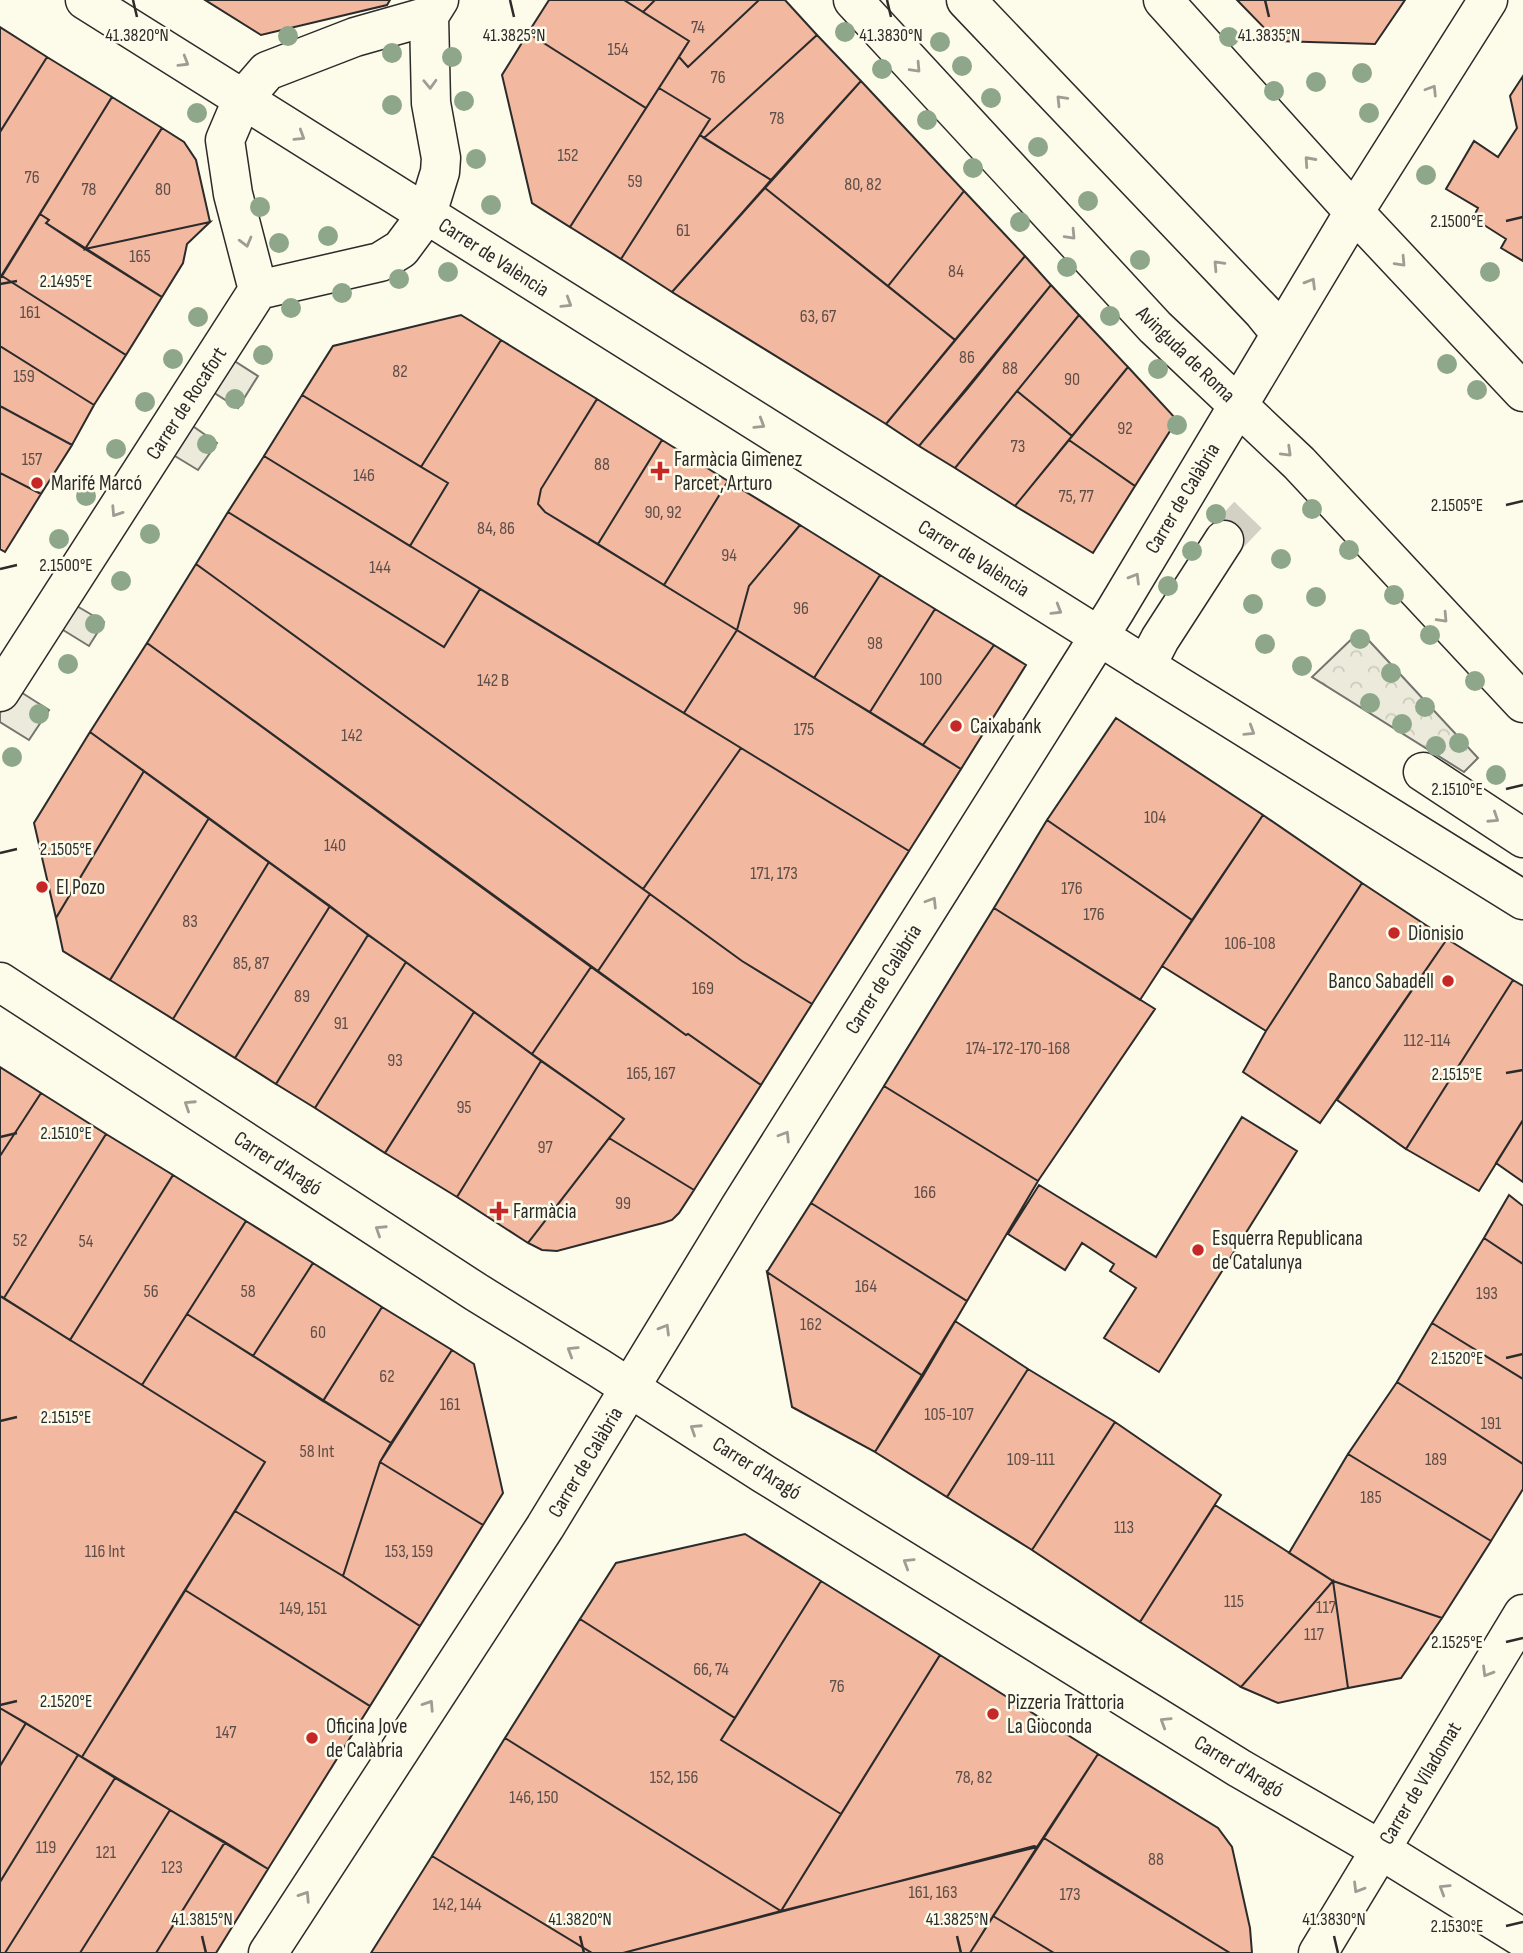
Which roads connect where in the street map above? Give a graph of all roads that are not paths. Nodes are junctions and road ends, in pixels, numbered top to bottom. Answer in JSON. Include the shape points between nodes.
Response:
{"nodes":[{"id":1,"x":85,"y":0,"type":"edge"},
{"id":2,"x":853,"y":0,"type":"edge"},
{"id":3,"x":966,"y":0,"type":"edge"},
{"id":4,"x":1163,"y":0,"type":"edge"},
{"id":5,"x":1488,"y":0,"type":"edge"},
{"id":6,"x":434,"y":8,"type":"edge"},
{"id":7,"x":242,"y":100,"type":"junction"},
{"id":8,"x":1354,"y":212,"type":"junction"},
{"id":9,"x":427,"y":214,"type":"junction"},
{"id":10,"x":258,"y":290,"type":"junction"},
{"id":11,"x":1280,"y":333,"type":"junction"},
{"id":12,"x":1523,"y":392,"type":"edge"},
{"id":13,"x":1238,"y":404,"type":"junction"},
{"id":14,"x":1224,"y":540,"type":"tunnel mouth"},
{"id":15,"x":1098,"y":636,"type":"junction"},
{"id":16,"x":1146,"y":666,"type":"junction"},
{"id":17,"x":0,"y":692,"type":"edge"},
{"id":18,"x":1523,"y":704,"type":"edge"},
{"id":19,"x":1423,"y":772,"type":"dead end"},
{"id":20,"x":1523,"y":838,"type":"edge"},
{"id":21,"x":1523,"y":900,"type":"edge"},
{"id":22,"x":0,"y":982,"type":"edge"},
{"id":23,"x":630,"y":1388,"type":"junction"},
{"id":24,"x":1523,"y":1614,"type":"edge"},
{"id":25,"x":1381,"y":1850,"type":"junction"},
{"id":26,"x":1523,"y":1938,"type":"edge"},
{"id":27,"x":268,"y":1953,"type":"edge"},
{"id":28,"x":1318,"y":1953,"type":"edge"}],
"edges":[{"from":1,"to":7,"type":"street","name":"Carrer de València","one_way":true},
{"from":2,"to":13,"type":"street","name":"Avinguda de Roma","one_way":true,"via":[[1154,327]]},
{"from":11,"to":3,"type":"street","one_way":true},
{"from":8,"to":4,"type":"street","one_way":true},
{"from":8,"to":5,"type":"street","name":"Carrer de Calàbria","one_way":true},
{"from":6,"to":7,"type":"street","via":[[267,71]]},
{"from":6,"to":9,"type":"street","name":"Carrer de València","one_way":true,"via":[[431,103],[441,158]]},
{"from":7,"to":9,"type":"street","name":"Carrer de València","one_way":true},
{"from":7,"to":10,"type":"street","one_way":true,"via":[[225,141],[233,194]]},
{"from":11,"to":8,"type":"street","name":"Carrer de Calàbria","one_way":true},
{"from":8,"to":12,"type":"street","one_way":true},
{"from":9,"to":10,"type":"street","via":[[401,249],[380,262]]},
{"from":9,"to":15,"type":"street","name":"Carrer de València","one_way":true},
{"from":10,"to":17,"type":"street","name":"Carrer de Rocafort","one_way":true},
{"from":11,"to":13,"type":"street","name":"Carrer de Calàbria"},
{"from":15,"to":13,"type":"street","name":"Carrer de Calàbria","one_way":true},
{"from":13,"to":18,"type":"street","name":"Avinguda de Roma","one_way":true,"via":[[1299,463]]},
{"from":14,"to":16,"type":"street"},
{"from":15,"to":16,"type":"street","name":"Carrer de València"},
{"from":23,"to":15,"type":"street","name":"Carrer de Calàbria","one_way":true},
{"from":16,"to":21,"type":"street","name":"Carrer de València","one_way":true},
{"from":19,"to":20,"type":"street","one_way":true},
{"from":23,"to":22,"type":"street","name":"Carrer d'Aragó","one_way":true},
{"from":25,"to":23,"type":"street","name":"Carrer d'Aragó","one_way":true,"via":[[1239,1768]]},
{"from":27,"to":23,"type":"street","name":"Carrer de Calàbria","one_way":true},
{"from":24,"to":25,"type":"street","name":"Carrer de Viladomat","one_way":true},
{"from":26,"to":25,"type":"street","name":"Carrer d'Aragó","one_way":true},
{"from":25,"to":28,"type":"street","name":"Carrer de Viladomat","one_way":true}]}
